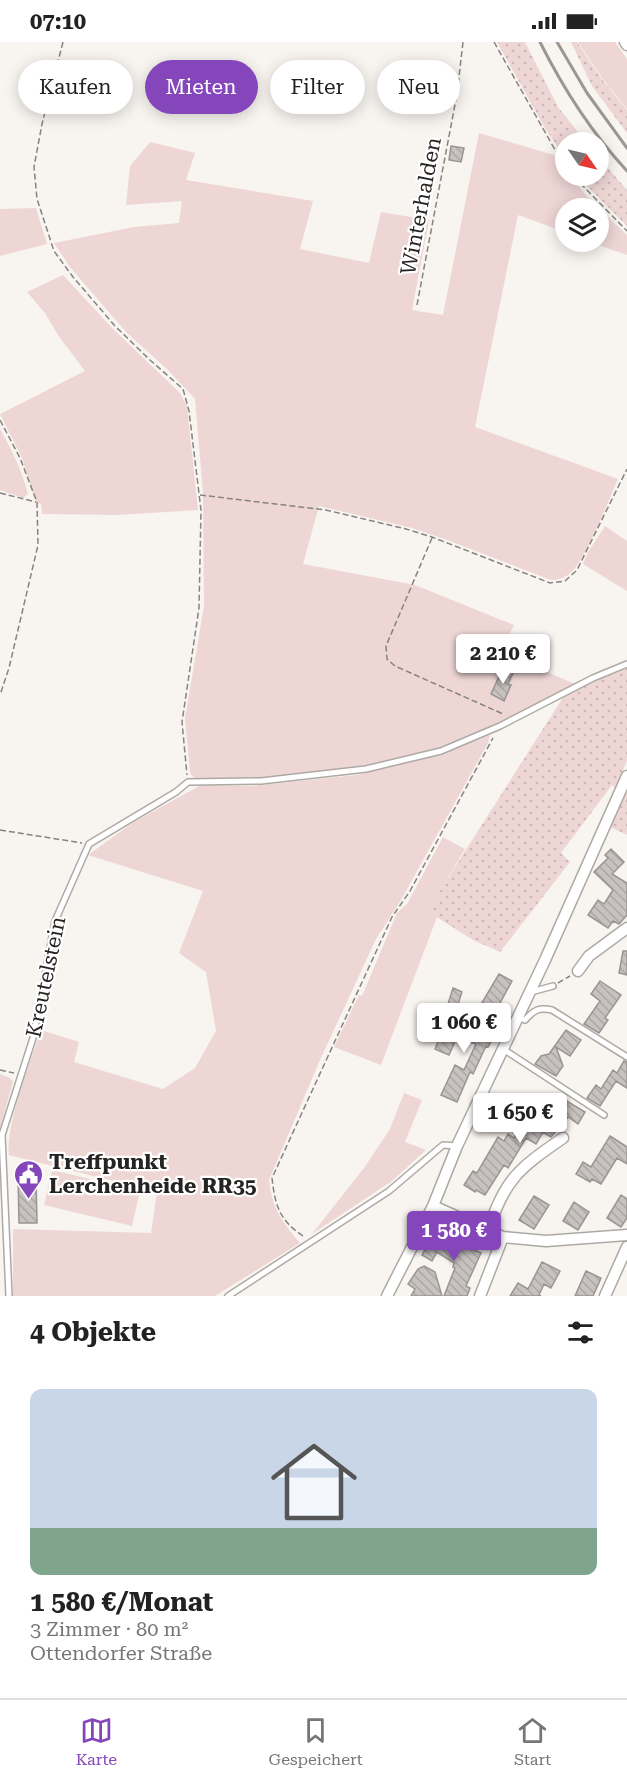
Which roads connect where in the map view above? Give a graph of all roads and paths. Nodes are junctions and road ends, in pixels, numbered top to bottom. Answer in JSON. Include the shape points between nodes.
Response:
{"nodes":[{"id":1,"x":63,"y":42,"type":"edge"},
{"id":2,"x":463,"y":42,"type":"edge"},
{"id":3,"x":494,"y":42,"type":"edge"},
{"id":4,"x":555,"y":148,"type":"edge"},
{"id":5,"x":583,"y":186,"type":"edge"},
{"id":6,"x":627,"y":231,"type":"edge"},
{"id":7,"x":417,"y":305,"type":"dead end"},
{"id":8,"x":0,"y":420,"type":"edge"},
{"id":9,"x":627,"y":470,"type":"edge"},
{"id":10,"x":0,"y":493,"type":"edge"},
{"id":11,"x":200,"y":495,"type":"junction"},
{"id":12,"x":37,"y":502,"type":"junction"},
{"id":13,"x":432,"y":537,"type":"junction"},
{"id":14,"x":627,"y":664,"type":"edge"},
{"id":15,"x":0,"y":695,"type":"edge"},
{"id":16,"x":514,"y":719,"type":"junction"},
{"id":17,"x":500,"y":726,"type":"junction"},
{"id":18,"x":627,"y":776,"type":"edge"},
{"id":19,"x":188,"y":782,"type":"junction"},
{"id":20,"x":0,"y":830,"type":"edge"},
{"id":21,"x":89,"y":844,"type":"junction"},
{"id":22,"x":627,"y":928,"type":"edge"},
{"id":23,"x":578,"y":970,"type":"joint"},
{"id":24,"x":553,"y":986,"type":"joint"},
{"id":25,"x":530,"y":992,"type":"junction"},
{"id":26,"x":517,"y":1017,"type":"junction"},
{"id":27,"x":502,"y":1048,"type":"junction"},
{"id":28,"x":627,"y":1057,"type":"edge"},
{"id":29,"x":0,"y":1070,"type":"edge"},
{"id":30,"x":21,"y":1075,"type":"junction"},
{"id":31,"x":604,"y":1115,"type":"dead end"},
{"id":32,"x":563,"y":1138,"type":"dead end"},
{"id":33,"x":457,"y":1146,"type":"junction"},
{"id":34,"x":433,"y":1206,"type":"junction"},
{"id":35,"x":488,"y":1231,"type":"junction"},
{"id":36,"x":627,"y":1235,"type":"edge"},
{"id":37,"x":503,"y":1237,"type":"junction"},
{"id":38,"x":311,"y":1242,"type":"junction"},
{"id":39,"x":627,"y":1247,"type":"edge"},
{"id":40,"x":9,"y":1296,"type":"edge"},
{"id":41,"x":228,"y":1296,"type":"edge"},
{"id":42,"x":387,"y":1296,"type":"edge"},
{"id":43,"x":480,"y":1296,"type":"edge"},
{"id":44,"x":605,"y":1296,"type":"edge"}],
"edges":[{"from":1,"to":11,"type":"path","via":[[34,167],[37,199],[54,251],[73,277],[115,326],[183,389]]},
{"from":2,"to":7,"type":"path","name":"Winterhalden","via":[[457,94]]},
{"from":3,"to":4,"type":"path"},
{"from":5,"to":6,"type":"path"},
{"from":8,"to":12,"type":"path"},
{"from":9,"to":13,"type":"path","via":[[577,570],[565,581],[550,583]]},
{"from":10,"to":12,"type":"path"},
{"from":11,"to":13,"type":"path","via":[[326,510]]},
{"from":11,"to":19,"type":"path","via":[[199,608],[182,722]]},
{"from":12,"to":15,"type":"path","via":[[38,545]]},
{"from":13,"to":16,"type":"path","via":[[386,646],[387,659]]},
{"from":14,"to":16,"type":"lane"},
{"from":16,"to":17,"type":"lane"},
{"from":17,"to":19,"type":"lane","via":[[441,751],[366,769],[261,781]]},
{"from":17,"to":38,"type":"path","via":[[392,917],[272,1178],[275,1204],[292,1229]]},
{"from":18,"to":25,"type":"street"},
{"from":19,"to":21,"type":"lane"},
{"from":20,"to":21,"type":"path"},
{"from":21,"to":30,"type":"lane","name":"Kreutelstein","via":[[55,921],[33,1038]]},
{"from":22,"to":23,"type":"street","via":[[589,956]]},
{"from":23,"to":24,"type":"path"},
{"from":24,"to":25,"type":"lane"},
{"from":25,"to":26,"type":"street"},
{"from":26,"to":27,"type":"street"},
{"from":26,"to":28,"type":"lane","via":[[525,1020],[533,1011],[552,1010]]},
{"from":27,"to":31,"type":"lane"},
{"from":27,"to":33,"type":"street"},
{"from":29,"to":30,"type":"path"},
{"from":30,"to":40,"type":"lane","name":"Kreutelstein","via":[[2,1135]]},
{"from":32,"to":35,"type":"street","via":[[512,1178],[497,1203]]},
{"from":33,"to":34,"type":"street"},
{"from":33,"to":38,"type":"lane","via":[[443,1145],[388,1191]]},
{"from":34,"to":35,"type":"street"},
{"from":34,"to":42,"type":"street"},
{"from":35,"to":37,"type":"street"},
{"from":36,"to":37,"type":"street","via":[[546,1241]]},
{"from":37,"to":43,"type":"street"},
{"from":38,"to":41,"type":"lane"},
{"from":39,"to":44,"type":"street"}]}
